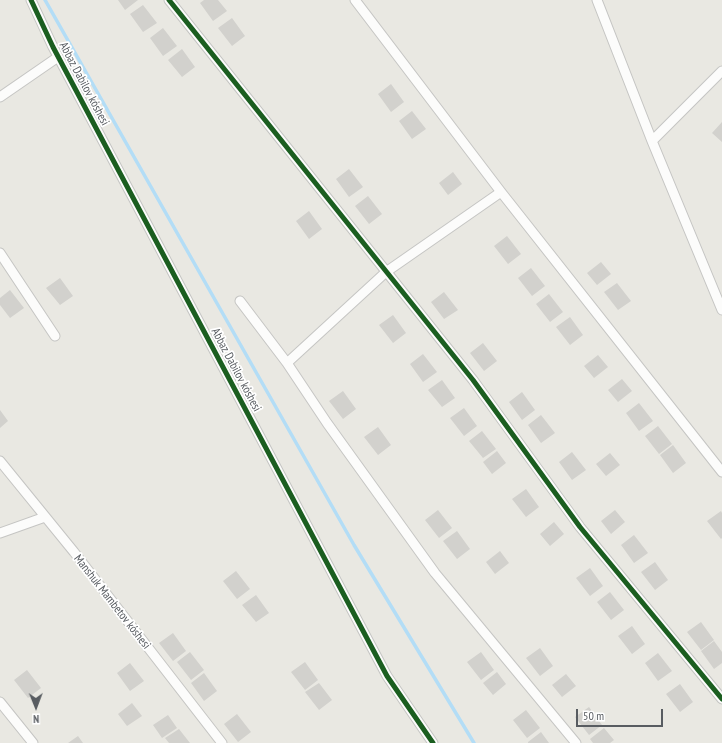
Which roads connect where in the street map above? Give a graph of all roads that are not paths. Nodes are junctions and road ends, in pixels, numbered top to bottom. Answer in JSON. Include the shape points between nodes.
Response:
{"nodes":[{"id":1,"x":31,"y":0,"type":"edge"},
{"id":2,"x":169,"y":0,"type":"edge"},
{"id":3,"x":355,"y":0,"type":"edge"},
{"id":4,"x":597,"y":0,"type":"edge"},
{"id":5,"x":58,"y":57,"type":"junction"},
{"id":6,"x":722,"y":71,"type":"edge"},
{"id":7,"x":0,"y":97,"type":"edge"},
{"id":8,"x":652,"y":141,"type":"junction"},
{"id":9,"x":501,"y":192,"type":"junction"},
{"id":10,"x":0,"y":253,"type":"edge"},
{"id":11,"x":386,"y":272,"type":"junction"},
{"id":12,"x":240,"y":301,"type":"dead end"},
{"id":13,"x":722,"y":310,"type":"edge"},
{"id":14,"x":55,"y":336,"type":"dead end"},
{"id":15,"x":287,"y":363,"type":"junction"},
{"id":16,"x":0,"y":461,"type":"edge"},
{"id":17,"x":722,"y":472,"type":"edge"},
{"id":18,"x":45,"y":517,"type":"junction"},
{"id":19,"x":0,"y":532,"type":"edge"},
{"id":20,"x":722,"y":699,"type":"edge"},
{"id":21,"x":0,"y":702,"type":"edge"},
{"id":22,"x":33,"y":743,"type":"edge"},
{"id":23,"x":222,"y":743,"type":"edge"},
{"id":24,"x":433,"y":743,"type":"edge"},
{"id":25,"x":576,"y":743,"type":"edge"}],
"edges":[{"from":1,"to":5,"type":"street","name":"Abbaz Dabilov kóshesi"},
{"from":2,"to":11,"type":"street"},
{"from":3,"to":9,"type":"street"},
{"from":4,"to":8,"type":"street"},
{"from":5,"to":7,"type":"street"},
{"from":5,"to":24,"type":"street","name":"Abbaz Dabilov kóshesi","via":[[387,676]]},
{"from":6,"to":8,"type":"street"},
{"from":8,"to":13,"type":"street"},
{"from":9,"to":11,"type":"street"},
{"from":9,"to":17,"type":"street"},
{"from":10,"to":14,"type":"street"},
{"from":11,"to":15,"type":"street"},
{"from":11,"to":20,"type":"street","via":[[473,380],[580,528]]},
{"from":12,"to":15,"type":"street"},
{"from":15,"to":25,"type":"street","via":[[435,573]]},
{"from":16,"to":18,"type":"street","name":"Manshuk Mambetov kóshesi"},
{"from":18,"to":19,"type":"street"},
{"from":18,"to":23,"type":"street","name":"Manshuk Mambetov kóshesi"},
{"from":21,"to":22,"type":"street"}]}
